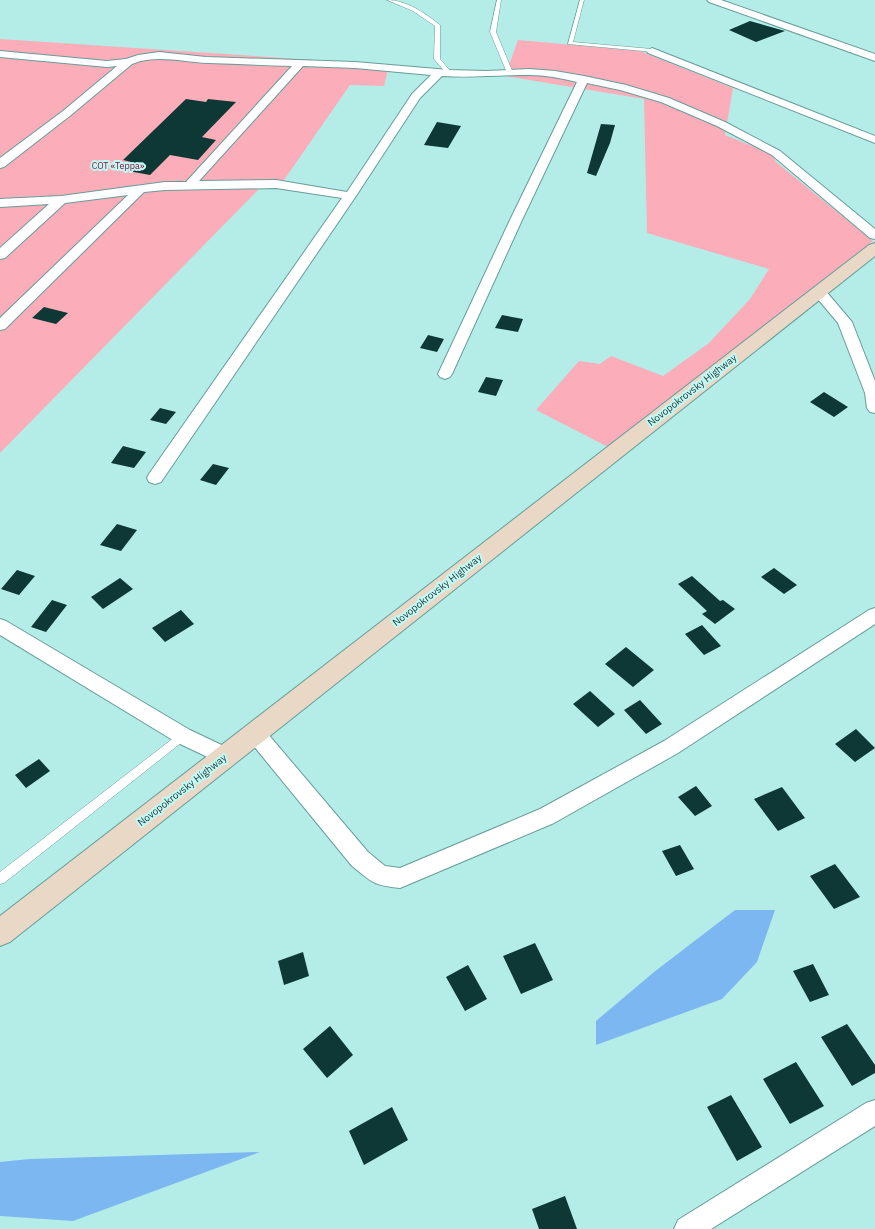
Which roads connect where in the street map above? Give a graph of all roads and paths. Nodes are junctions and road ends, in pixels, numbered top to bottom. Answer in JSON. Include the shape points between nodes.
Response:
{"nodes":[{"id":1,"x":389,"y":0,"type":"edge"},
{"id":2,"x":499,"y":0,"type":"edge"},
{"id":3,"x":582,"y":0,"type":"edge"},
{"id":4,"x":712,"y":0,"type":"edge"},
{"id":5,"x":652,"y":52,"type":"joint"},
{"id":6,"x":0,"y":54,"type":"edge"},
{"id":7,"x":875,"y":58,"type":"edge"},
{"id":8,"x":128,"y":62,"type":"junction"},
{"id":9,"x":301,"y":62,"type":"junction"},
{"id":10,"x":444,"y":72,"type":"junction"},
{"id":11,"x":510,"y":73,"type":"junction"},
{"id":12,"x":584,"y":79,"type":"junction"},
{"id":13,"x":875,"y":140,"type":"edge"},
{"id":14,"x":0,"y":164,"type":"edge"},
{"id":15,"x":190,"y":184,"type":"junction"},
{"id":16,"x":140,"y":190,"type":"junction"},
{"id":17,"x":350,"y":196,"type":"junction"},
{"id":18,"x":61,"y":200,"type":"junction"},
{"id":19,"x":0,"y":202,"type":"edge"},
{"id":20,"x":875,"y":236,"type":"edge"},
{"id":21,"x":875,"y":248,"type":"edge"},
{"id":22,"x":0,"y":255,"type":"edge"},
{"id":23,"x":819,"y":292,"type":"junction"},
{"id":24,"x":0,"y":326,"type":"edge"},
{"id":25,"x":445,"y":374,"type":"dead end"},
{"id":26,"x":875,"y":408,"type":"edge"},
{"id":27,"x":155,"y":478,"type":"dead end"},
{"id":28,"x":875,"y":615,"type":"edge"},
{"id":29,"x":0,"y":626,"type":"edge"},
{"id":30,"x":255,"y":733,"type":"junction"},
{"id":31,"x":183,"y":736,"type":"junction"},
{"id":32,"x":225,"y":756,"type":"junction"},
{"id":33,"x":0,"y":879,"type":"edge"},
{"id":34,"x":2,"y":926,"type":"edge"},
{"id":35,"x":875,"y":1112,"type":"edge"},
{"id":36,"x":687,"y":1229,"type":"edge"}],
"edges":[{"from":1,"to":10,"type":"lane","via":[[425,14],[438,26],[437,59]]},
{"from":2,"to":11,"type":"lane","via":[[493,32]]},
{"from":3,"to":5,"type":"lane","via":[[570,43]]},
{"from":4,"to":7,"type":"street"},
{"from":5,"to":13,"type":"street"},
{"from":6,"to":8,"type":"street","via":[[107,64]]},
{"from":8,"to":9,"type":"street","via":[[159,55],[206,60]]},
{"from":8,"to":14,"type":"street"},
{"from":9,"to":10,"type":"street"},
{"from":9,"to":15,"type":"street"},
{"from":10,"to":11,"type":"street"},
{"from":10,"to":17,"type":"street","via":[[416,96]]},
{"from":11,"to":12,"type":"street","via":[[555,74]]},
{"from":12,"to":20,"type":"street","via":[[665,100],[759,143],[776,153]]},
{"from":12,"to":25,"type":"street"},
{"from":15,"to":16,"type":"street"},
{"from":15,"to":17,"type":"street","via":[[276,184]]},
{"from":16,"to":18,"type":"street"},
{"from":16,"to":24,"type":"street"},
{"from":17,"to":27,"type":"street"},
{"from":18,"to":19,"type":"street"},
{"from":18,"to":22,"type":"street"},
{"from":21,"to":23,"type":"main road","name":"Novopokrovsky Highway"},
{"from":23,"to":26,"type":"street","via":[[845,322],[872,393]]},
{"from":23,"to":30,"type":"main road","name":"Novopokrovsky Highway"},
{"from":28,"to":30,"type":"street","via":[[671,747],[554,812],[400,878],[380,876],[360,859]]},
{"from":29,"to":31,"type":"street"},
{"from":30,"to":32,"type":"main road","name":"Novopokrovsky Highway"},
{"from":31,"to":32,"type":"street"},
{"from":31,"to":33,"type":"lane"},
{"from":32,"to":34,"type":"main road","name":"Novopokrovsky Highway"},
{"from":35,"to":36,"type":"street"}]}
